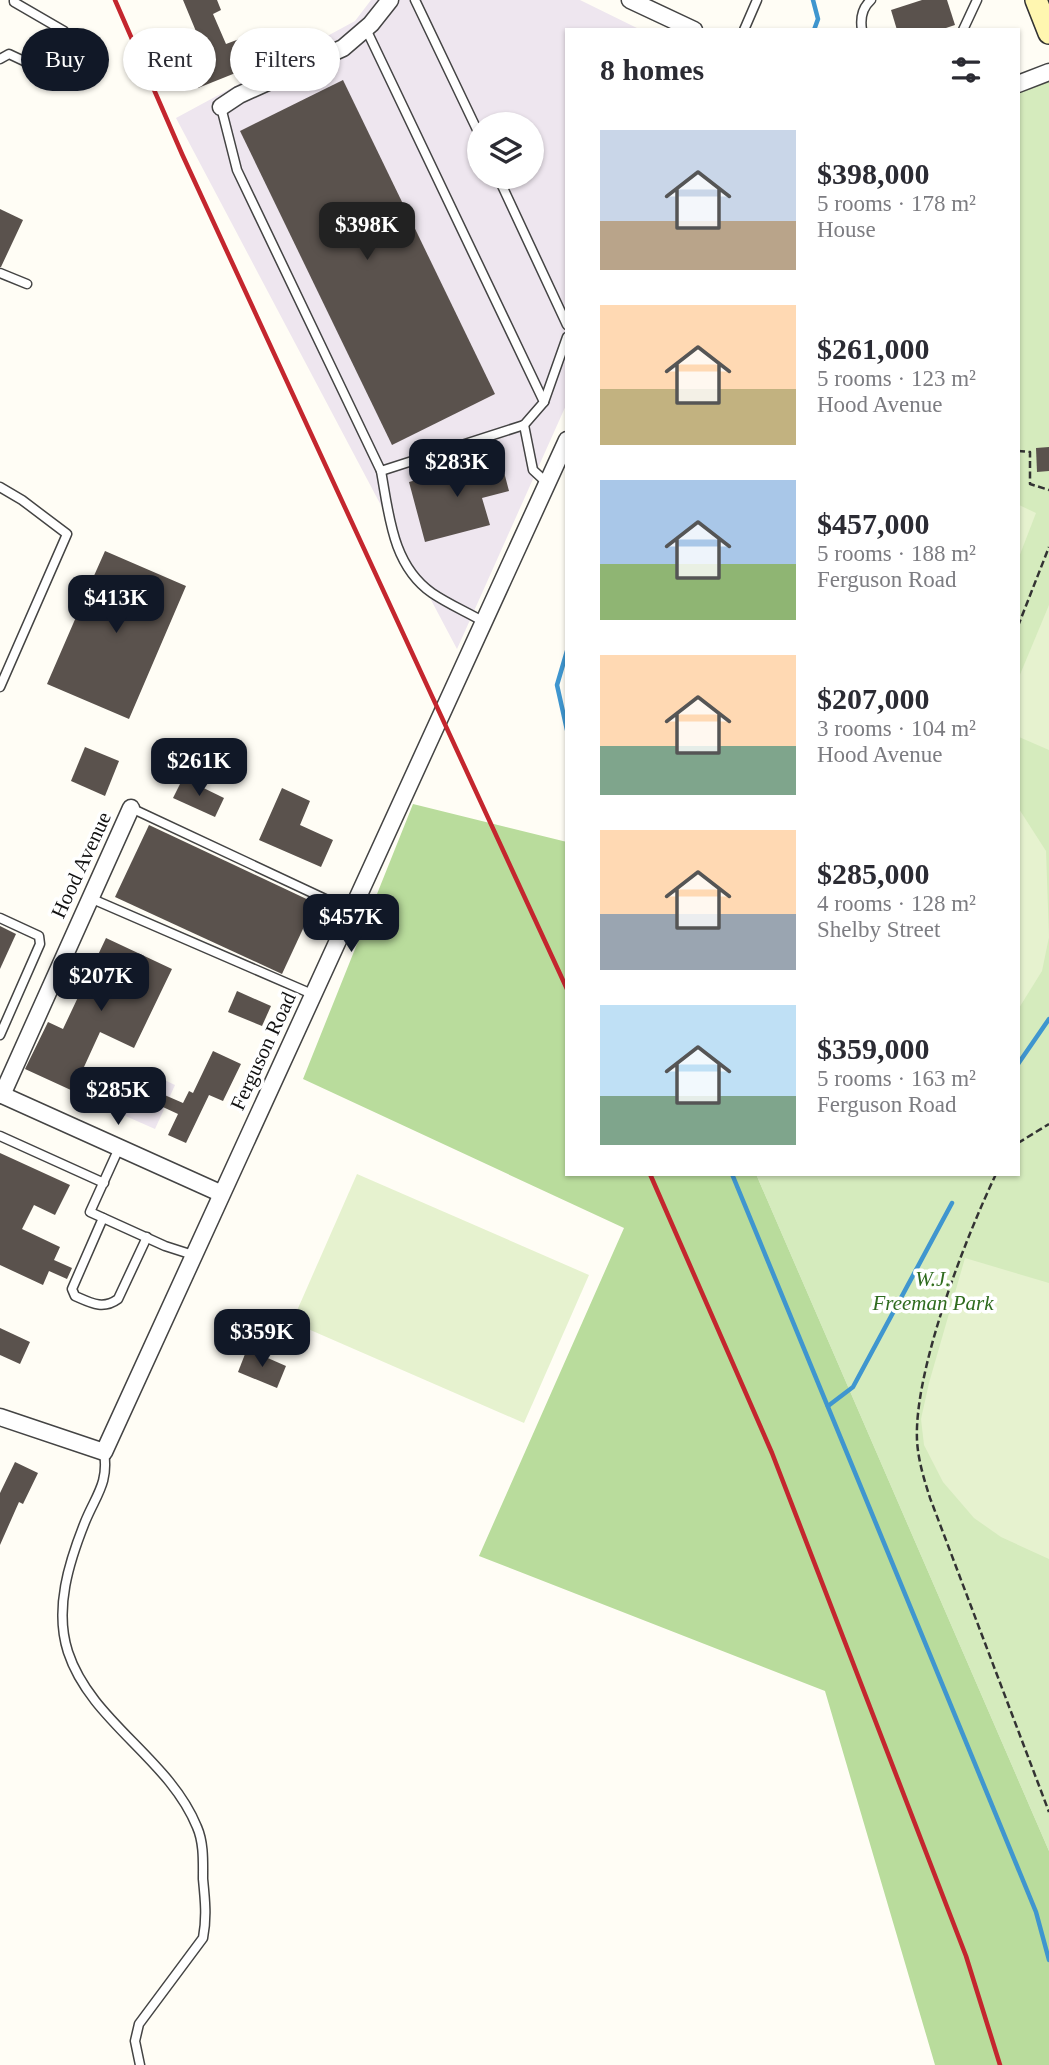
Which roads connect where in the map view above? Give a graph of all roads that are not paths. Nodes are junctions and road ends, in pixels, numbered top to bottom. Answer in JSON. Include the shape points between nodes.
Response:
{"nodes":[{"id":1,"x":14,"y":0,"type":"edge"},
{"id":2,"x":390,"y":0,"type":"edge"},
{"id":3,"x":415,"y":0,"type":"edge"},
{"id":4,"x":757,"y":0,"type":"edge"},
{"id":5,"x":871,"y":0,"type":"edge"},
{"id":6,"x":976,"y":0,"type":"edge"},
{"id":7,"x":1036,"y":0,"type":"edge"},
{"id":8,"x":637,"y":2,"type":"edge"},
{"id":9,"x":690,"y":28,"type":"edge"},
{"id":10,"x":745,"y":28,"type":"edge"},
{"id":11,"x":862,"y":28,"type":"edge"},
{"id":12,"x":964,"y":28,"type":"edge"},
{"id":13,"x":366,"y":29,"type":"junction"},
{"id":14,"x":1049,"y":33,"type":"edge"},
{"id":15,"x":0,"y":59,"type":"edge"},
{"id":16,"x":1049,"y":72,"type":"edge"},
{"id":17,"x":1020,"y":83,"type":"edge"},
{"id":18,"x":221,"y":107,"type":"joint"},
{"id":19,"x":469,"y":112,"type":"edge"},
{"id":20,"x":504,"y":189,"type":"edge"},
{"id":21,"x":0,"y":273,"type":"edge"},
{"id":22,"x":27,"y":284,"type":"dead end"},
{"id":23,"x":565,"y":321,"type":"edge"},
{"id":24,"x":565,"y":343,"type":"edge"},
{"id":25,"x":544,"y":402,"type":"junction"},
{"id":26,"x":524,"y":425,"type":"junction"},
{"id":27,"x":565,"y":444,"type":"edge"},
{"id":28,"x":381,"y":471,"type":"junction"},
{"id":29,"x":547,"y":483,"type":"junction"},
{"id":30,"x":0,"y":487,"type":"edge"},
{"id":31,"x":484,"y":622,"type":"junction"},
{"id":32,"x":0,"y":687,"type":"edge"},
{"id":33,"x":131,"y":808,"type":"joint"},
{"id":34,"x":89,"y":897,"type":"junction"},
{"id":35,"x":351,"y":911,"type":"junction"},
{"id":36,"x":0,"y":918,"type":"edge"},
{"id":37,"x":312,"y":994,"type":"junction"},
{"id":38,"x":0,"y":1035,"type":"edge"},
{"id":39,"x":1,"y":1096,"type":"edge"},
{"id":40,"x":0,"y":1136,"type":"edge"},
{"id":41,"x":119,"y":1148,"type":"junction"},
{"id":42,"x":104,"y":1183,"type":"junction"},
{"id":43,"x":220,"y":1193,"type":"junction"},
{"id":44,"x":103,"y":1218,"type":"junction"},
{"id":45,"x":147,"y":1237,"type":"junction"},
{"id":46,"x":193,"y":1255,"type":"junction"},
{"id":47,"x":0,"y":1417,"type":"edge"},
{"id":48,"x":104,"y":1452,"type":"junction"},
{"id":49,"x":140,"y":2065,"type":"edge"}],
"edges":[{"from":1,"to":15,"type":"lane","via":[[64,31],[72,49],[60,78],[9,54]]},
{"from":2,"to":13,"type":"street"},
{"from":3,"to":19,"type":"lane"},
{"from":4,"to":10,"type":"lane"},
{"from":5,"to":11,"type":"lane","via":[[860,19]]},
{"from":6,"to":12,"type":"lane"},
{"from":7,"to":14,"type":"main road"},
{"from":8,"to":9,"type":"street"},
{"from":13,"to":18,"type":"street","via":[[343,48]]},
{"from":13,"to":25,"type":"lane"},
{"from":16,"to":17,"type":"street"},
{"from":18,"to":28,"type":"lane","via":[[237,170]]},
{"from":20,"to":23,"type":"lane"},
{"from":21,"to":22,"type":"lane"},
{"from":24,"to":25,"type":"lane"},
{"from":25,"to":26,"type":"lane"},
{"from":26,"to":28,"type":"lane"},
{"from":26,"to":29,"type":"lane","via":[[533,470]]},
{"from":27,"to":29,"type":"street","name":"Ferguson Road"},
{"from":28,"to":31,"type":"lane","via":[[394,542],[407,567],[430,592]]},
{"from":29,"to":31,"type":"street","name":"Ferguson Road"},
{"from":30,"to":32,"type":"lane","via":[[67,534]]},
{"from":31,"to":35,"type":"street","name":"Ferguson Road"},
{"from":33,"to":34,"type":"street","name":"Hood Avenue"},
{"from":33,"to":35,"type":"lane"},
{"from":34,"to":37,"type":"lane"},
{"from":34,"to":39,"type":"street","name":"Hood Avenue"},
{"from":35,"to":37,"type":"street","name":"Ferguson Road"},
{"from":36,"to":38,"type":"lane","via":[[39,936],[40,944]]},
{"from":37,"to":43,"type":"street","name":"Ferguson Road"},
{"from":39,"to":41,"type":"street"},
{"from":40,"to":42,"type":"lane"},
{"from":41,"to":42,"type":"lane"},
{"from":41,"to":43,"type":"street"},
{"from":42,"to":44,"type":"lane","via":[[90,1212]]},
{"from":43,"to":46,"type":"street","name":"Ferguson Road"},
{"from":44,"to":45,"type":"lane"},
{"from":44,"to":45,"type":"lane","via":[[72,1289],[75,1296],[97,1306],[118,1299]]},
{"from":45,"to":46,"type":"lane"},
{"from":46,"to":48,"type":"street","name":"Ferguson Road"},
{"from":47,"to":48,"type":"street"},
{"from":48,"to":49,"type":"lane","via":[[107,1471],[66,1579],[65,1640],[82,1685],[149,1756],[188,1809],[201,1842],[206,1923],[203,1938],[139,2024],[135,2041]]}]}
